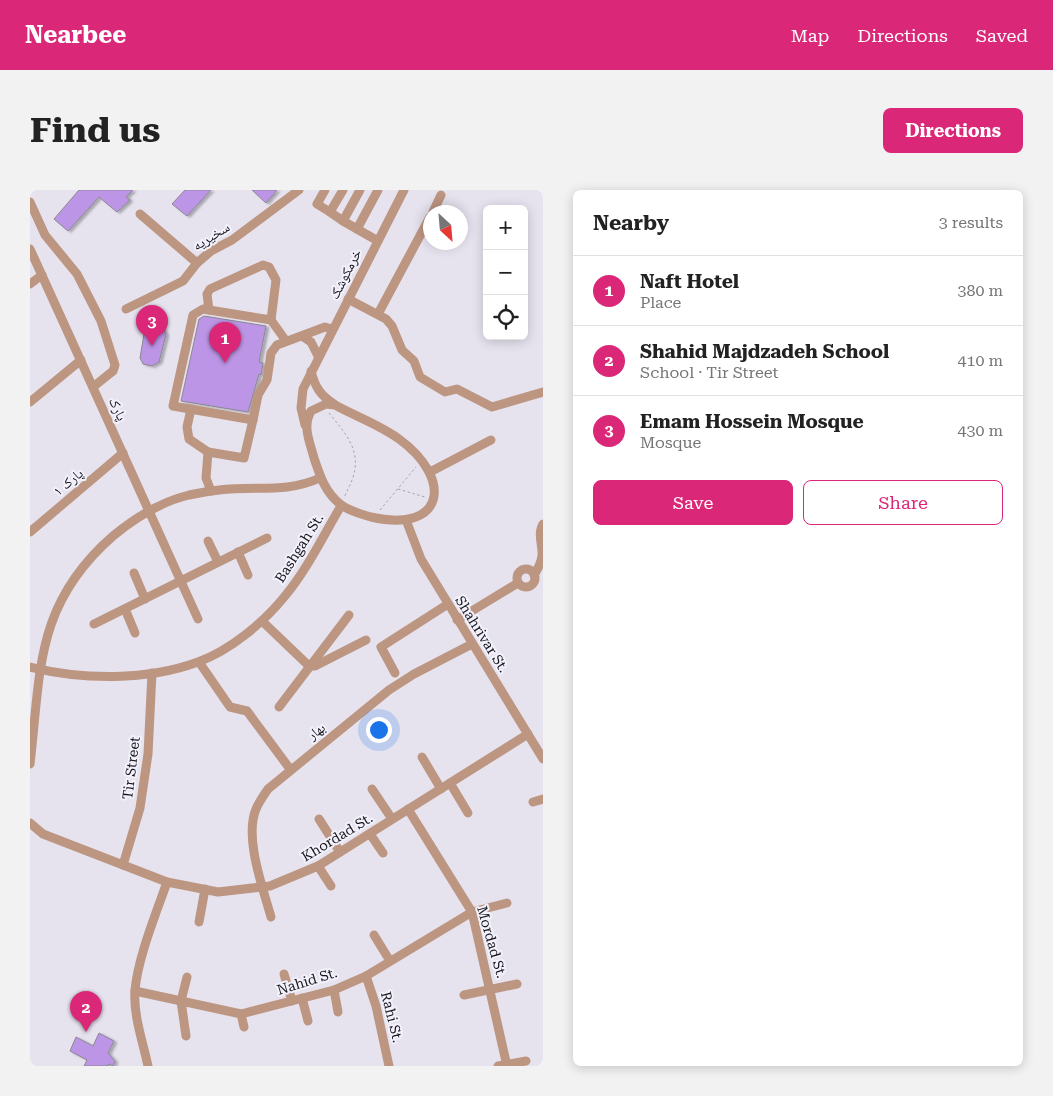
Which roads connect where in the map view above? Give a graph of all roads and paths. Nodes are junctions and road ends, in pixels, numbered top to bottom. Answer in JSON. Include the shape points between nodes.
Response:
{"nodes":[{"id":1,"x":299,"y":190,"type":"edge"},
{"id":2,"x":324,"y":190,"type":"edge"},
{"id":3,"x":343,"y":190,"type":"edge"},
{"id":4,"x":360,"y":190,"type":"edge"},
{"id":5,"x":378,"y":190,"type":"edge"},
{"id":6,"x":404,"y":190,"type":"edge"},
{"id":7,"x":441,"y":195,"type":"dead end"},
{"id":8,"x":30,"y":202,"type":"edge"},
{"id":9,"x":436,"y":205,"type":"edge"},
{"id":10,"x":330,"y":212,"type":"junction"},
{"id":11,"x":140,"y":214,"type":"dead end"},
{"id":12,"x":344,"y":221,"type":"junction"},
{"id":13,"x":357,"y":229,"type":"junction"},
{"id":14,"x":423,"y":230,"type":"edge"},
{"id":15,"x":378,"y":241,"type":"junction"},
{"id":16,"x":30,"y":249,"type":"edge"},
{"id":17,"x":197,"y":263,"type":"junction"},
{"id":18,"x":42,"y":275,"type":"junction"},
{"id":19,"x":30,"y":284,"type":"edge"},
{"id":20,"x":348,"y":299,"type":"junction"},
{"id":21,"x":126,"y":309,"type":"dead end"},
{"id":22,"x":209,"y":310,"type":"junction"},
{"id":23,"x":378,"y":314,"type":"junction"},
{"id":24,"x":271,"y":320,"type":"junction"},
{"id":25,"x":332,"y":329,"type":"junction"},
{"id":26,"x":302,"y":336,"type":"junction"},
{"id":27,"x":286,"y":341,"type":"junction"},
{"id":28,"x":318,"y":356,"type":"junction"},
{"id":29,"x":81,"y":360,"type":"junction"},
{"id":30,"x":311,"y":371,"type":"junction"},
{"id":31,"x":93,"y":387,"type":"junction"},
{"id":32,"x":543,"y":392,"type":"edge"},
{"id":33,"x":30,"y":402,"type":"edge"},
{"id":34,"x":322,"y":405,"type":"junction"},
{"id":35,"x":335,"y":405,"type":"junction"},
{"id":36,"x":191,"y":409,"type":"junction"},
{"id":37,"x":253,"y":420,"type":"junction"},
{"id":38,"x":305,"y":427,"type":"junction"},
{"id":39,"x":491,"y":440,"type":"dead end"},
{"id":40,"x":208,"y":452,"type":"junction"},
{"id":41,"x":123,"y":453,"type":"junction"},
{"id":42,"x":421,"y":460,"type":"junction"},
{"id":43,"x":430,"y":472,"type":"junction"},
{"id":44,"x":320,"y":478,"type":"junction"},
{"id":45,"x":398,"y":489,"type":"junction"},
{"id":46,"x":211,"y":492,"type":"junction"},
{"id":47,"x":433,"y":500,"type":"junction"},
{"id":48,"x":341,"y":506,"type":"junction"},
{"id":49,"x":148,"y":509,"type":"junction"},
{"id":50,"x":374,"y":518,"type":"junction"},
{"id":51,"x":406,"y":520,"type":"junction"},
{"id":52,"x":543,"y":524,"type":"edge"},
{"id":53,"x":30,"y":532,"type":"edge"},
{"id":54,"x":267,"y":538,"type":"dead end"},
{"id":55,"x":208,"y":541,"type":"dead end"},
{"id":56,"x":238,"y":552,"type":"junction"},
{"id":57,"x":218,"y":562,"type":"junction"},
{"id":58,"x":134,"y":574,"type":"dead end"},
{"id":59,"x":248,"y":575,"type":"dead end"},
{"id":60,"x":534,"y":575,"type":"junction"},
{"id":61,"x":181,"y":580,"type":"junction"},
{"id":62,"x":518,"y":583,"type":"junction"},
{"id":63,"x":145,"y":599,"type":"junction"},
{"id":64,"x":448,"y":604,"type":"junction"},
{"id":65,"x":125,"y":609,"type":"junction"},
{"id":66,"x":349,"y":615,"type":"dead end"},
{"id":67,"x":198,"y":619,"type":"dead end"},
{"id":68,"x":457,"y":620,"type":"junction"},
{"id":69,"x":262,"y":621,"type":"junction"},
{"id":70,"x":94,"y":624,"type":"dead end"},
{"id":71,"x":135,"y":633,"type":"dead end"},
{"id":72,"x":366,"y":640,"type":"dead end"},
{"id":73,"x":472,"y":644,"type":"junction"},
{"id":74,"x":199,"y":662,"type":"junction"},
{"id":75,"x":309,"y":666,"type":"junction"},
{"id":76,"x":34,"y":668,"type":"edge"},
{"id":77,"x":152,"y":673,"type":"junction"},
{"id":78,"x":395,"y":673,"type":"dead end"},
{"id":79,"x":279,"y":706,"type":"dead end"},
{"id":80,"x":528,"y":734,"type":"junction"},
{"id":81,"x":422,"y":758,"type":"dead end"},
{"id":82,"x":543,"y":759,"type":"edge"},
{"id":83,"x":30,"y":764,"type":"edge"},
{"id":84,"x":290,"y":769,"type":"junction"},
{"id":85,"x":450,"y":783,"type":"junction"},
{"id":86,"x":372,"y":788,"type":"dead end"},
{"id":87,"x":441,"y":789,"type":"junction"},
{"id":88,"x":543,"y":799,"type":"edge"},
{"id":89,"x":533,"y":802,"type":"dead end"},
{"id":90,"x":408,"y":809,"type":"junction"},
{"id":91,"x":468,"y":813,"type":"dead end"},
{"id":92,"x":319,"y":819,"type":"dead end"},
{"id":93,"x":392,"y":820,"type":"junction"},
{"id":94,"x":32,"y":828,"type":"edge"},
{"id":95,"x":370,"y":834,"type":"junction"},
{"id":96,"x":340,"y":852,"type":"junction"},
{"id":97,"x":382,"y":853,"type":"dead end"},
{"id":98,"x":124,"y":865,"type":"junction"},
{"id":99,"x":318,"y":866,"type":"junction"},
{"id":100,"x":167,"y":882,"type":"junction"},
{"id":101,"x":331,"y":886,"type":"dead end"},
{"id":102,"x":263,"y":887,"type":"junction"},
{"id":103,"x":205,"y":889,"type":"junction"},
{"id":104,"x":506,"y":903,"type":"dead end"},
{"id":105,"x":472,"y":912,"type":"junction"},
{"id":106,"x":271,"y":917,"type":"dead end"},
{"id":107,"x":199,"y":922,"type":"dead end"},
{"id":108,"x":374,"y":935,"type":"dead end"},
{"id":109,"x":390,"y":961,"type":"junction"},
{"id":110,"x":284,"y":974,"type":"dead end"},
{"id":111,"x":366,"y":976,"type":"junction"},
{"id":112,"x":187,"y":977,"type":"dead end"},
{"id":113,"x":517,"y":984,"type":"dead end"},
{"id":114,"x":490,"y":989,"type":"junction"},
{"id":115,"x":334,"y":990,"type":"junction"},
{"id":116,"x":135,"y":991,"type":"junction"},
{"id":117,"x":464,"y":994,"type":"dead end"},
{"id":118,"x":302,"y":998,"type":"junction"},
{"id":119,"x":181,"y":1001,"type":"junction"},
{"id":120,"x":292,"y":1001,"type":"junction"},
{"id":121,"x":338,"y":1012,"type":"dead end"},
{"id":122,"x":241,"y":1014,"type":"junction"},
{"id":123,"x":308,"y":1021,"type":"dead end"},
{"id":124,"x":244,"y":1027,"type":"dead end"},
{"id":125,"x":186,"y":1036,"type":"dead end"},
{"id":126,"x":526,"y":1061,"type":"dead end"},
{"id":127,"x":504,"y":1065,"type":"edge"},
{"id":128,"x":148,"y":1066,"type":"edge"},
{"id":129,"x":389,"y":1066,"type":"edge"}],
"edges":[{"from":1,"to":17,"type":"street","name":"سخیریه"},
{"from":2,"to":10,"type":"street","via":[[317,204]]},
{"from":3,"to":10,"type":"street"},
{"from":4,"to":12,"type":"street"},
{"from":5,"to":13,"type":"street"},
{"from":6,"to":15,"type":"street","name":"خرمکوشک"},
{"from":7,"to":9,"type":"street"},
{"from":8,"to":31,"type":"street","via":[[45,235],[77,274],[101,321],[116,366]]},
{"from":10,"to":12,"type":"street"},
{"from":11,"to":17,"type":"street","name":"سخیریه"},
{"from":12,"to":13,"type":"street"},
{"from":13,"to":15,"type":"street"},
{"from":14,"to":23,"type":"street"},
{"from":15,"to":20,"type":"street","name":"خرمکوشک"},
{"from":16,"to":18,"type":"street","name":"پارک"},
{"from":17,"to":21,"type":"street","via":[[183,281]]},
{"from":18,"to":19,"type":"street"},
{"from":18,"to":29,"type":"street","name":"پارک"},
{"from":20,"to":23,"type":"street"},
{"from":20,"to":25,"type":"street","name":"خرمکوشک"},
{"from":22,"to":24,"type":"street"},
{"from":22,"to":24,"type":"street","via":[[207,294],[210,289],[263,265],[269,266],[276,280]]},
{"from":22,"to":36,"type":"street","via":[[197,310],[193,315],[173,406]]},
{"from":23,"to":32,"type":"street","via":[[392,326],[402,350],[414,361],[420,376],[445,392],[457,389],[492,407]]},
{"from":24,"to":27,"type":"street"},
{"from":25,"to":26,"type":"street","via":[[325,328]]},
{"from":25,"to":28,"type":"street","name":"خرمکوشک"},
{"from":26,"to":27,"type":"street"},
{"from":26,"to":28,"type":"street","via":[[311,342]]},
{"from":27,"to":37,"type":"street","via":[[271,353],[267,380],[258,395]]},
{"from":28,"to":30,"type":"street","name":"خرمکوشک"},
{"from":29,"to":31,"type":"street","name":"پارک"},
{"from":29,"to":33,"type":"street"},
{"from":30,"to":35,"type":"street","via":[[318,391]]},
{"from":30,"to":38,"type":"street","name":"خرمکوشک","via":[[303,389],[301,408]]},
{"from":31,"to":41,"type":"street","name":"پارک"},
{"from":34,"to":35,"type":"street"},
{"from":34,"to":38,"type":"street","via":[[311,411]]},
{"from":34,"to":48,"type":"path","via":[[349,438],[355,451],[352,480]]},
{"from":35,"to":42,"type":"street","via":[[399,439]]},
{"from":36,"to":37,"type":"street"},
{"from":36,"to":40,"type":"street","via":[[187,427],[190,439]]},
{"from":37,"to":40,"type":"street","via":[[244,458]]},
{"from":38,"to":44,"type":"street","name":"خرمکوشک"},
{"from":39,"to":43,"type":"street"},
{"from":40,"to":46,"type":"street","via":[[206,478]]},
{"from":41,"to":49,"type":"street","name":"پارک"},
{"from":41,"to":53,"type":"street","name":"پارک ۱"},
{"from":42,"to":43,"type":"street"},
{"from":42,"to":45,"type":"path"},
{"from":43,"to":47,"type":"street","via":[[435,488]]},
{"from":44,"to":46,"type":"street","via":[[286,489]]},
{"from":44,"to":48,"type":"street","name":"خرمکوشک"},
{"from":45,"to":47,"type":"path"},
{"from":45,"to":50,"type":"path"},
{"from":46,"to":49,"type":"street","via":[[186,496]]},
{"from":47,"to":51,"type":"street","via":[[422,514]]},
{"from":48,"to":50,"type":"street"},
{"from":48,"to":69,"type":"street","name":"Bashgah St.","via":[[304,570]]},
{"from":49,"to":61,"type":"street","name":"پارک"},
{"from":49,"to":76,"type":"street","via":[[96,551],[76,575],[59,604]]},
{"from":50,"to":51,"type":"street"},
{"from":51,"to":64,"type":"street","name":"Shahrivar St.","via":[[421,559]]},
{"from":52,"to":60,"type":"street","via":[[540,529],[542,555]]},
{"from":54,"to":56,"type":"street"},
{"from":55,"to":57,"type":"street"},
{"from":56,"to":57,"type":"street"},
{"from":56,"to":59,"type":"street"},
{"from":57,"to":61,"type":"street"},
{"from":58,"to":63,"type":"street"},
{"from":60,"to":62,"type":"street","via":[[531,586]]},
{"from":60,"to":62,"type":"street","via":[[528,569],[522,570],[517,574]]},
{"from":61,"to":63,"type":"street"},
{"from":61,"to":67,"type":"street","name":"پارک"},
{"from":62,"to":68,"type":"street"},
{"from":63,"to":65,"type":"street"},
{"from":64,"to":68,"type":"street","name":"Shahrivar St."},
{"from":64,"to":78,"type":"street","via":[[382,647]]},
{"from":65,"to":70,"type":"street"},
{"from":65,"to":71,"type":"street"},
{"from":66,"to":75,"type":"street"},
{"from":68,"to":73,"type":"street","name":"Shahrivar St."},
{"from":69,"to":74,"type":"street","name":"Bashgah St.","via":[[232,644]]},
{"from":69,"to":75,"type":"street"},
{"from":72,"to":75,"type":"street"},
{"from":73,"to":80,"type":"street","name":"Shahrivar St."},
{"from":73,"to":84,"type":"street","name":"بهار","via":[[389,690]]},
{"from":74,"to":77,"type":"street","name":"Bashgah St."},
{"from":74,"to":84,"type":"street","via":[[230,707],[247,711]]},
{"from":75,"to":79,"type":"street"},
{"from":76,"to":77,"type":"street","name":"Bashgah St.","via":[[77,675]]},
{"from":76,"to":83,"type":"street"},
{"from":77,"to":98,"type":"street","name":"Tir Street","via":[[148,754],[140,808]]},
{"from":80,"to":82,"type":"street","name":"Shahrivar St."},
{"from":80,"to":85,"type":"street","name":"Khordad St."},
{"from":81,"to":87,"type":"street"},
{"from":84,"to":102,"type":"street","name":"بهار","via":[[268,789],[256,809],[253,837]]},
{"from":85,"to":87,"type":"street","name":"Khordad St."},
{"from":85,"to":91,"type":"street"},
{"from":86,"to":93,"type":"street"},
{"from":87,"to":90,"type":"street","name":"Khordad St."},
{"from":88,"to":89,"type":"street"},
{"from":90,"to":93,"type":"street","name":"Khordad St."},
{"from":90,"to":105,"type":"street","name":"Mordad St."},
{"from":92,"to":96,"type":"street"},
{"from":93,"to":95,"type":"street","name":"Khordad St."},
{"from":94,"to":98,"type":"street","name":"Khordad St."},
{"from":95,"to":96,"type":"street","name":"Khordad St."},
{"from":95,"to":97,"type":"street"},
{"from":96,"to":99,"type":"street","name":"Khordad St."},
{"from":98,"to":100,"type":"street","name":"Khordad St."},
{"from":99,"to":101,"type":"street"},
{"from":99,"to":102,"type":"street","name":"Khordad St."},
{"from":100,"to":103,"type":"street","name":"Khordad St."},
{"from":100,"to":116,"type":"street","via":[[137,974]]},
{"from":102,"to":103,"type":"street","name":"Khordad St.","via":[[218,892]]},
{"from":102,"to":106,"type":"street","name":"بهار"},
{"from":103,"to":107,"type":"street"},
{"from":104,"to":105,"type":"street","name":"Nahid St."},
{"from":105,"to":109,"type":"street","name":"Nahid St."},
{"from":105,"to":114,"type":"street","name":"Mordad St."},
{"from":108,"to":109,"type":"street"},
{"from":109,"to":111,"type":"street","name":"Nahid St."},
{"from":110,"to":120,"type":"street"},
{"from":111,"to":115,"type":"street","name":"Nahid St."},
{"from":111,"to":129,"type":"street","name":"Rahi St."},
{"from":112,"to":119,"type":"street"},
{"from":113,"to":114,"type":"street"},
{"from":114,"to":117,"type":"street"},
{"from":114,"to":127,"type":"street","name":"Mordad St."},
{"from":115,"to":118,"type":"street","name":"Nahid St."},
{"from":115,"to":121,"type":"street"},
{"from":116,"to":119,"type":"street","name":"Nahid St."},
{"from":116,"to":128,"type":"street"},
{"from":118,"to":120,"type":"street","name":"Nahid St."},
{"from":118,"to":123,"type":"street"},
{"from":119,"to":122,"type":"street","name":"Nahid St."},
{"from":119,"to":125,"type":"street"},
{"from":120,"to":122,"type":"street","name":"Nahid St."},
{"from":122,"to":124,"type":"street"},
{"from":126,"to":127,"type":"street"}]}
